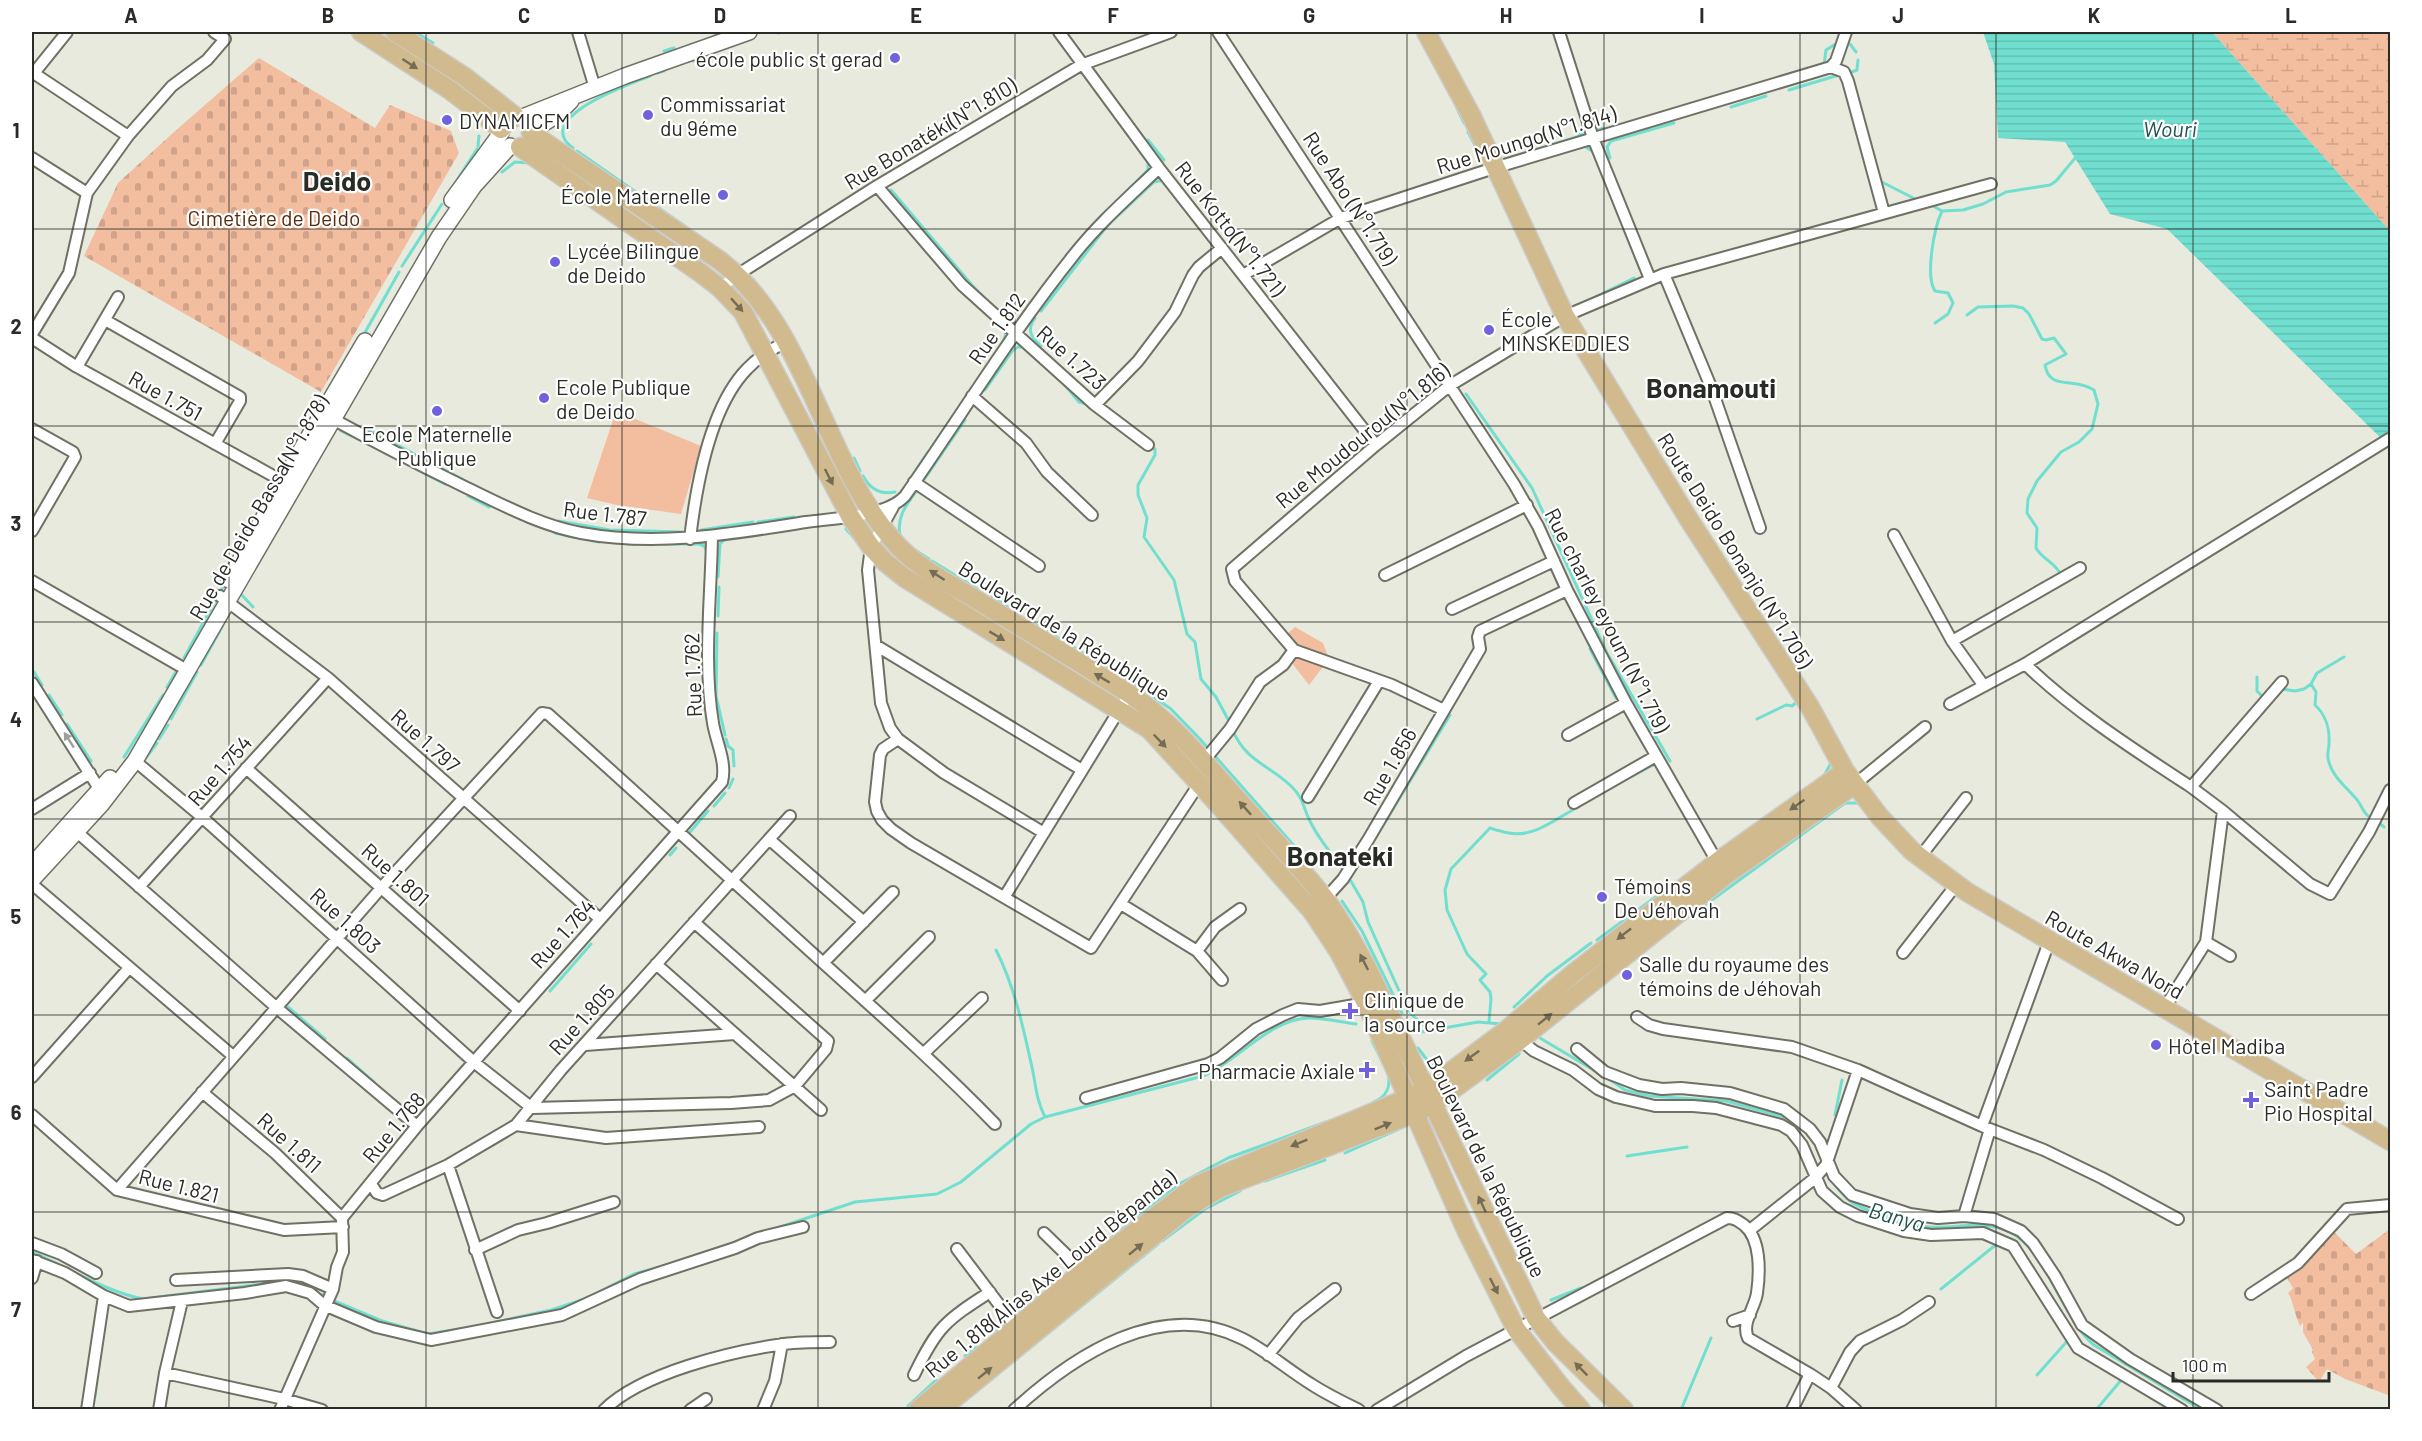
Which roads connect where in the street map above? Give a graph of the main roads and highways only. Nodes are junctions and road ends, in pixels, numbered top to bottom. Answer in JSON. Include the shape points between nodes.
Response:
{"nodes":[{"id":1,"x":361,"y":32,"type":"edge"},
{"id":2,"x":395,"y":32,"type":"edge"},
{"id":3,"x":749,"y":32,"type":"edge"},
{"id":4,"x":1426,"y":32,"type":"edge"},
{"id":5,"x":516,"y":132,"type":"junction"},
{"id":6,"x":327,"y":416,"type":"junction"},
{"id":7,"x":832,"y":436,"type":"junction"},
{"id":8,"x":813,"y":445,"type":"junction"},
{"id":9,"x":224,"y":599,"type":"junction"},
{"id":10,"x":1850,"y":778,"type":"junction"},
{"id":11,"x":32,"y":865,"type":"edge"},
{"id":12,"x":1721,"y":868,"type":"junction"},
{"id":13,"x":32,"y":882,"type":"edge"},
{"id":14,"x":1404,"y":1067,"type":"junction"},
{"id":15,"x":1444,"y":1077,"type":"junction"},
{"id":16,"x":1421,"y":1101,"type":"junction"},
{"id":17,"x":1383,"y":1109,"type":"junction"},
{"id":18,"x":2391,"y":1141,"type":"edge"},
{"id":19,"x":918,"y":1410,"type":"edge"},
{"id":20,"x":940,"y":1410,"type":"edge"},
{"id":21,"x":1581,"y":1410,"type":"edge"},
{"id":22,"x":1624,"y":1410,"type":"edge"}],
"edges":[{"from":1,"to":5,"type":"main road","one_way":true},
{"from":2,"to":5,"type":"main road","via":[[465,77]]},
{"from":3,"to":5,"type":"main road","via":[[595,88],[573,98],[557,115]]},
{"from":4,"to":10,"type":"main road","name":"Route Deido Bonanjo (N°1.705)","via":[[1471,115],[1565,316],[1810,707]]},
{"from":5,"to":6,"type":"main road","name":"Rue de Deido Bassa(N°1.878)","via":[[454,198]]},
{"from":5,"to":7,"type":"main road","name":"Boulevard de la République","via":[[737,275],[785,342]]},
{"from":5,"to":8,"type":"main road","name":"Boulevard de la République","one_way":true,"via":[[720,288],[743,312]]},
{"from":6,"to":9,"type":"main road","name":"Rue de Deido Bassa(N°1.878)"},
{"from":6,"to":9,"type":"main road","name":"Rue de Deido Bassa(N°1.878)","via":[[284,482]]},
{"from":7,"to":8,"type":"main road"},
{"from":14,"to":7,"type":"main road","name":"Boulevard de la République","one_way":true,"via":[[1354,943],[1325,898],[1209,755],[1129,694],[922,566],[900,548],[872,511]]},
{"from":8,"to":14,"type":"main road","name":"Boulevard de la République","one_way":true,"via":[[850,516],[885,562],[930,595],[1149,729],[1312,911]]},
{"from":9,"to":11,"type":"main road","name":"Rue de Deido Bassa(N°1.878)","via":[[180,666],[136,745]]},
{"from":9,"to":13,"type":"main road","name":"Rue de Deido Bassa(N°1.878)","via":[[135,761]]},
{"from":10,"to":12,"type":"main road","name":"Rue 1.818(Alias Axe Lourd Bépanda)"},
{"from":10,"to":18,"type":"main road","name":"Route Akwa Nord","via":[[1880,817],[1920,858],[1956,885]]},
{"from":12,"to":15,"type":"main road","name":"Rue 1.818(Alias Axe Lourd Bépanda)","one_way":true,"via":[[1575,972]]},
{"from":16,"to":12,"type":"main road","name":"Rue 1.818(Alias Axe Lourd Bépanda)","one_way":true,"via":[[1520,1040]]},
{"from":14,"to":15,"type":"main road"},
{"from":14,"to":16,"type":"main road","name":"Boulevard de la République"},
{"from":14,"to":17,"type":"main road"},
{"from":15,"to":16,"type":"main road","name":"Rue 1.818(Alias Axe Lourd Bépanda)"},
{"from":16,"to":17,"type":"main road","name":"Rue 1.818(Alias Axe Lourd Bépanda)"},
{"from":20,"to":16,"type":"main road","name":"Rue 1.818(Alias Axe Lourd Bépanda)","one_way":true,"via":[[1203,1197]]},
{"from":16,"to":21,"type":"main road","name":"Boulevard de la République","one_way":true,"via":[[1467,1232],[1516,1329]]},
{"from":22,"to":16,"type":"main road","name":"Boulevard de la République","one_way":true,"via":[[1536,1318]]},
{"from":17,"to":19,"type":"main road","name":"Rue 1.818(Alias Axe Lourd Bépanda)","one_way":true,"via":[[1197,1185],[1083,1271]]}]}
